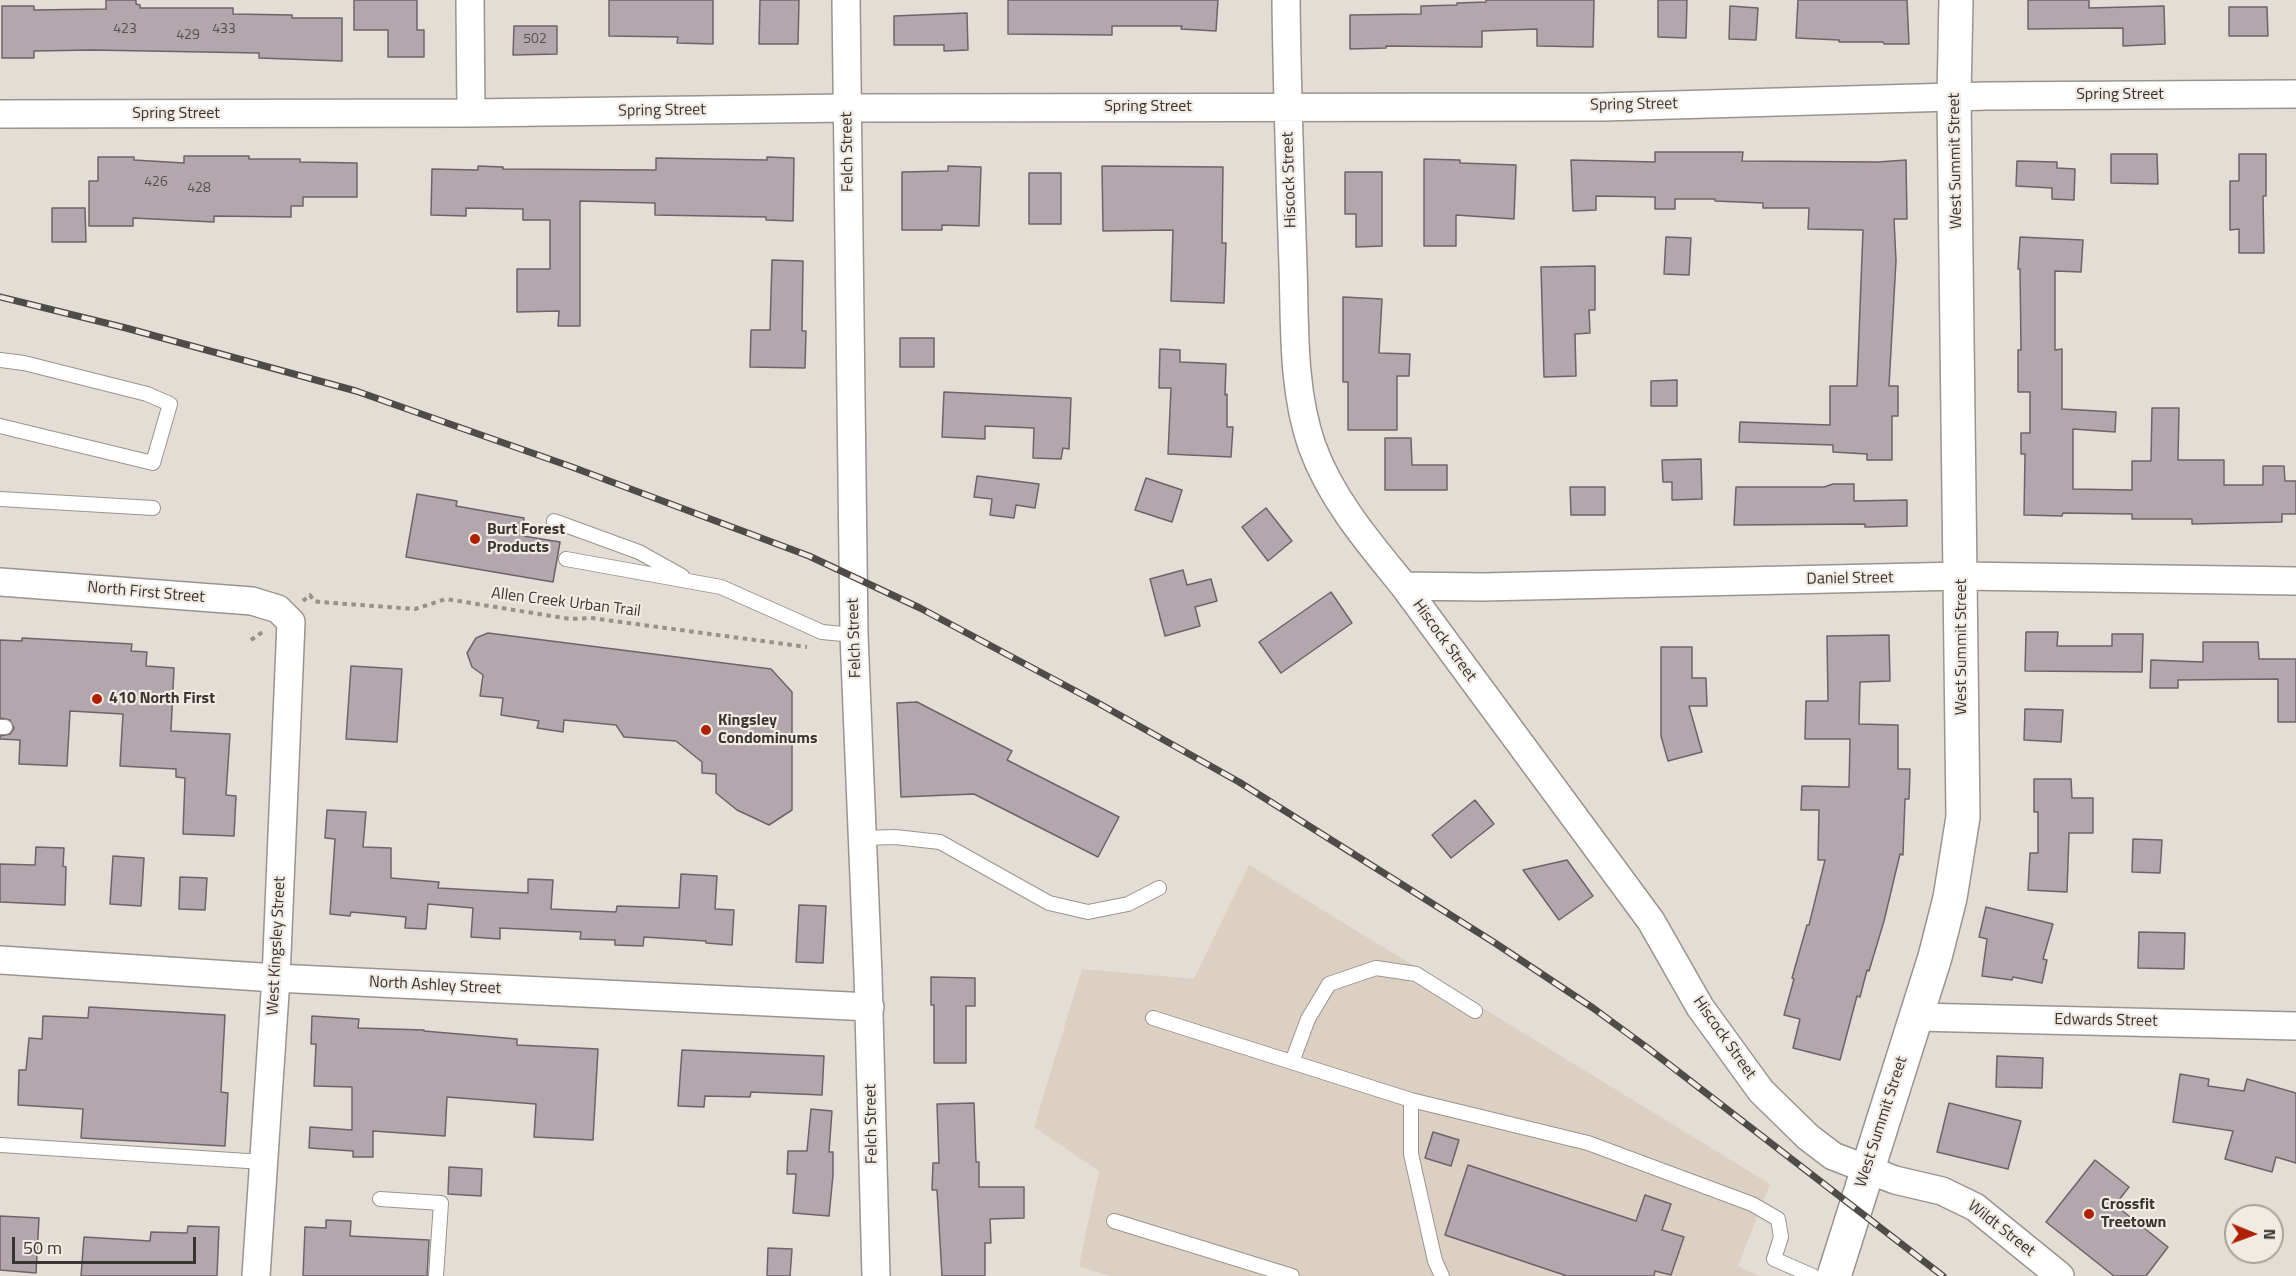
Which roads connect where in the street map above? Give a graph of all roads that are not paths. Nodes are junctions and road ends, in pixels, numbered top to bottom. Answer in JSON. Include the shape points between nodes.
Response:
{"nodes":[{"id":1,"x":470,"y":0,"type":"edge"},
{"id":2,"x":846,"y":0,"type":"edge"},
{"id":3,"x":1286,"y":0,"type":"edge"},
{"id":4,"x":1956,"y":0,"type":"edge"},
{"id":5,"x":2296,"y":94,"type":"edge"},
{"id":6,"x":1954,"y":97,"type":"junction"},
{"id":7,"x":1288,"y":106,"type":"junction"},
{"id":8,"x":848,"y":108,"type":"junction"},
{"id":9,"x":471,"y":113,"type":"junction"},
{"id":10,"x":0,"y":114,"type":"edge"},
{"id":11,"x":0,"y":360,"type":"edge"},
{"id":12,"x":0,"y":426,"type":"edge"},
{"id":13,"x":0,"y":499,"type":"edge"},
{"id":14,"x":153,"y":508,"type":"dead end"},
{"id":15,"x":554,"y":521,"type":"dead end"},
{"id":16,"x":566,"y":559,"type":"dead end"},
{"id":17,"x":1961,"y":576,"type":"junction"},
{"id":18,"x":2296,"y":581,"type":"edge"},
{"id":19,"x":0,"y":582,"type":"edge"},
{"id":20,"x":691,"y":582,"type":"junction"},
{"id":21,"x":1404,"y":586,"type":"junction"},
{"id":22,"x":278,"y":623,"type":"joint"},
{"id":23,"x":854,"y":635,"type":"junction"},
{"id":24,"x":863,"y":838,"type":"junction"},
{"id":25,"x":1159,"y":888,"type":"dead end"},
{"id":26,"x":0,"y":960,"type":"edge"},
{"id":27,"x":276,"y":978,"type":"junction"},
{"id":28,"x":870,"y":1007,"type":"junction"},
{"id":29,"x":1475,"y":1011,"type":"dead end"},
{"id":30,"x":1916,"y":1017,"type":"junction"},
{"id":31,"x":1153,"y":1018,"type":"dead end"},
{"id":32,"x":2296,"y":1026,"type":"edge"},
{"id":33,"x":1292,"y":1062,"type":"junction"},
{"id":34,"x":1411,"y":1100,"type":"junction"},
{"id":35,"x":0,"y":1144,"type":"edge"},
{"id":36,"x":263,"y":1162,"type":"junction"},
{"id":37,"x":1867,"y":1170,"type":"junction"},
{"id":38,"x":380,"y":1199,"type":"dead end"},
{"id":39,"x":1114,"y":1221,"type":"dead end"},
{"id":40,"x":256,"y":1276,"type":"edge"},
{"id":41,"x":436,"y":1276,"type":"edge"},
{"id":42,"x":876,"y":1276,"type":"edge"},
{"id":43,"x":1292,"y":1276,"type":"edge"},
{"id":44,"x":1442,"y":1276,"type":"edge"},
{"id":45,"x":1813,"y":1276,"type":"edge"},
{"id":46,"x":1834,"y":1276,"type":"edge"},
{"id":47,"x":2060,"y":1276,"type":"edge"}],
"edges":[{"from":1,"to":9,"type":"street"},
{"from":2,"to":8,"type":"street","name":"Felch Street"},
{"from":3,"to":7,"type":"street","name":"Hiscock Street"},
{"from":4,"to":6,"type":"street","name":"West Summit Street"},
{"from":5,"to":6,"type":"street","name":"Spring Street"},
{"from":6,"to":7,"type":"street","name":"Spring Street","via":[[1603,107]]},
{"from":6,"to":17,"type":"street","name":"West Summit Street"},
{"from":7,"to":8,"type":"street","name":"Spring Street"},
{"from":7,"to":21,"type":"street","name":"Hiscock Street","via":[[1296,348],[1302,407],[1312,445],[1329,484]]},
{"from":8,"to":9,"type":"street","name":"Spring Street"},
{"from":8,"to":23,"type":"street","name":"Felch Street"},
{"from":9,"to":10,"type":"street","name":"Spring Street"},
{"from":11,"to":12,"type":"lane","via":[[147,394],[170,404],[153,463]]},
{"from":13,"to":14,"type":"lane"},
{"from":15,"to":20,"type":"lane","via":[[639,552]]},
{"from":16,"to":20,"type":"lane"},
{"from":17,"to":18,"type":"street","name":"Daniel Street"},
{"from":17,"to":21,"type":"street","name":"Daniel Street"},
{"from":17,"to":30,"type":"street","name":"West Summit Street","via":[[1963,817],[1950,898]]},
{"from":19,"to":22,"type":"street","name":"North First Street","via":[[252,601],[272,606]]},
{"from":20,"to":23,"type":"lane","via":[[721,587],[822,632]]},
{"from":21,"to":37,"type":"street","name":"Hiscock Street","via":[[1651,921],[1700,1007],[1761,1091],[1833,1156]]},
{"from":22,"to":27,"type":"street","name":"West Kingsley Street","via":[[291,622],[292,636]]},
{"from":23,"to":24,"type":"street","name":"Felch Street"},
{"from":24,"to":25,"type":"lane","via":[[940,842],[1049,903],[1088,912],[1128,904]]},
{"from":24,"to":28,"type":"street","name":"Felch Street"},
{"from":26,"to":27,"type":"street","name":"North Ashley Street"},
{"from":27,"to":28,"type":"street","name":"North Ashley Street"},
{"from":27,"to":36,"type":"street","name":"West Kingsley Street"},
{"from":28,"to":42,"type":"street","name":"Felch Street"},
{"from":29,"to":33,"type":"lane","via":[[1416,974],[1376,968],[1329,984],[1308,1019]]},
{"from":30,"to":32,"type":"street","name":"Edwards Street"},
{"from":30,"to":37,"type":"street","name":"West Summit Street"},
{"from":31,"to":33,"type":"lane"},
{"from":33,"to":34,"type":"lane"},
{"from":34,"to":44,"type":"lane","via":[[1411,1154],[1435,1261]]},
{"from":34,"to":45,"type":"lane","via":[[1588,1143],[1752,1204],[1778,1219],[1781,1237],[1774,1259]]},
{"from":35,"to":36,"type":"lane"},
{"from":36,"to":40,"type":"street","name":"West Kingsley Street"},
{"from":37,"to":46,"type":"street","name":"West Summit Street"},
{"from":37,"to":47,"type":"street","name":"Wildt Street","via":[[1942,1191],[1976,1207]]},
{"from":38,"to":41,"type":"lane","via":[[441,1203]]},
{"from":39,"to":43,"type":"lane"}]}
